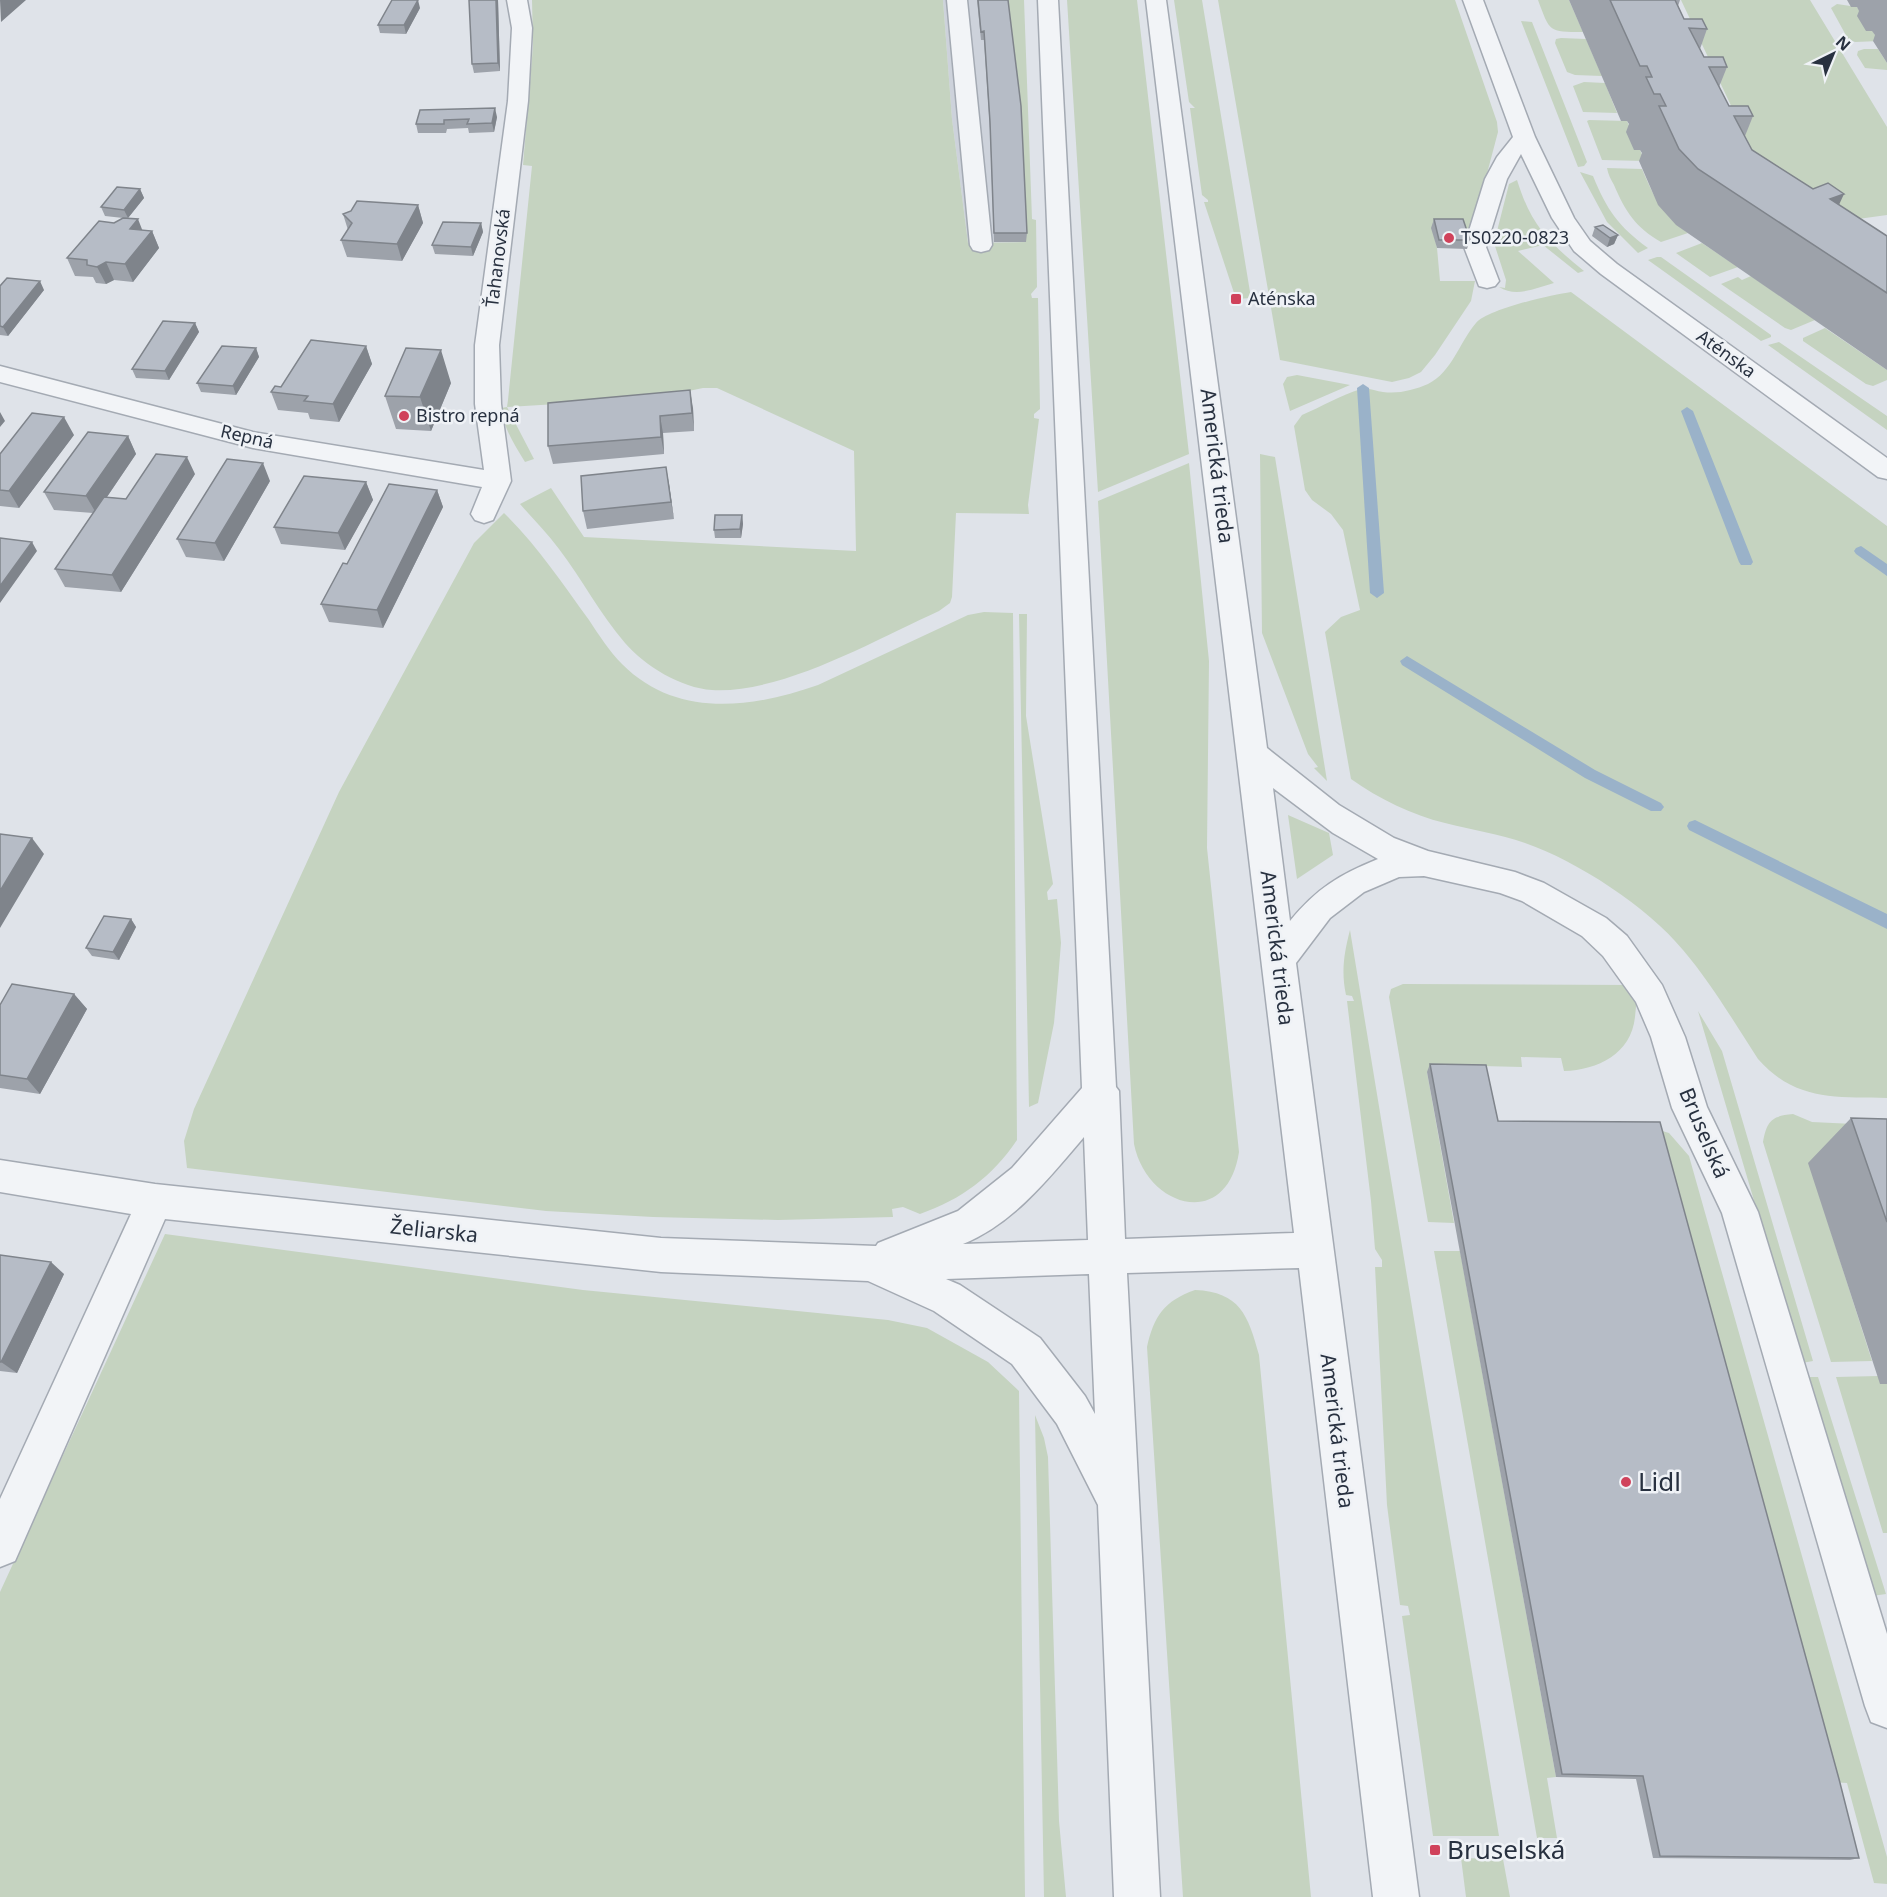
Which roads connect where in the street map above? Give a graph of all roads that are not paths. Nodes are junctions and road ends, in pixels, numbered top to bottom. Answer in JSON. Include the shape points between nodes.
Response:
{"nodes":[{"id":1,"x":517,"y":0,"type":"edge"},
{"id":2,"x":957,"y":0,"type":"edge"},
{"id":3,"x":1048,"y":0,"type":"edge"},
{"id":4,"x":1156,"y":0,"type":"edge"},
{"id":5,"x":1473,"y":0,"type":"edge"},
{"id":6,"x":1524,"y":137,"type":"junction"},
{"id":7,"x":981,"y":245,"type":"dead end"},
{"id":8,"x":1487,"y":281,"type":"dead end"},
{"id":9,"x":0,"y":374,"type":"edge"},
{"id":10,"x":1887,"y":471,"type":"edge"},
{"id":11,"x":498,"y":481,"type":"junction"},
{"id":12,"x":484,"y":514,"type":"dead end"},
{"id":13,"x":1253,"y":753,"type":"junction"},
{"id":14,"x":1424,"y":863,"type":"junction"},
{"id":15,"x":1279,"y":960,"type":"junction"},
{"id":16,"x":1101,"y":1091,"type":"junction"},
{"id":17,"x":0,"y":1176,"type":"edge"},
{"id":18,"x":155,"y":1201,"type":"junction"},
{"id":19,"x":1314,"y":1250,"type":"junction"},
{"id":20,"x":1107,"y":1255,"type":"junction"},
{"id":21,"x":870,"y":1264,"type":"junction"},
{"id":22,"x":1120,"y":1505,"type":"junction"},
{"id":23,"x":0,"y":1546,"type":"edge"},
{"id":24,"x":1887,"y":1706,"type":"edge"},
{"id":25,"x":1137,"y":1897,"type":"edge"},
{"id":26,"x":1396,"y":1897,"type":"edge"}],
"edges":[{"from":1,"to":11,"type":"street","name":"Ťahanovská","via":[[522,28],[518,101],[487,345],[488,404]]},
{"from":2,"to":7,"type":"street"},
{"from":3,"to":16,"type":"street"},
{"from":4,"to":13,"type":"street","name":"Americká trieda"},
{"from":5,"to":6,"type":"street","name":"Aténska"},
{"from":6,"to":8,"type":"street","via":[[1496,179],[1475,247]]},
{"from":6,"to":10,"type":"street","name":"Aténska","via":[[1570,231],[1582,246]]},
{"from":9,"to":11,"type":"street","name":"Repná","via":[[253,440]]},
{"from":11,"to":12,"type":"street"},
{"from":13,"to":14,"type":"street","via":[[1318,807],[1377,844]]},
{"from":13,"to":15,"type":"street","name":"Americká trieda"},
{"from":14,"to":15,"type":"street","name":"Bruselská","via":[[1396,866],[1353,883],[1319,909]]},
{"from":14,"to":24,"type":"street","name":"Bruselská","via":[[1504,881],[1566,909],[1615,946],[1650,995],[1690,1108],[1740,1212]]},
{"from":15,"to":19,"type":"street","name":"Americká trieda"},
{"from":16,"to":20,"type":"street"},
{"from":16,"to":21,"type":"street","via":[[1025,1180],[971,1223]]},
{"from":17,"to":18,"type":"street","name":"Želiarska"},
{"from":18,"to":21,"type":"street","name":"Želiarska","via":[[662,1255]]},
{"from":18,"to":23,"type":"street"},
{"from":19,"to":20,"type":"street","name":"Želiarska"},
{"from":19,"to":26,"type":"street","name":"Americká trieda"},
{"from":20,"to":21,"type":"street","name":"Želiarska"},
{"from":20,"to":22,"type":"street"},
{"from":21,"to":22,"type":"street","via":[[946,1298],[1026,1351],[1071,1410]]},
{"from":22,"to":25,"type":"street"}]}
